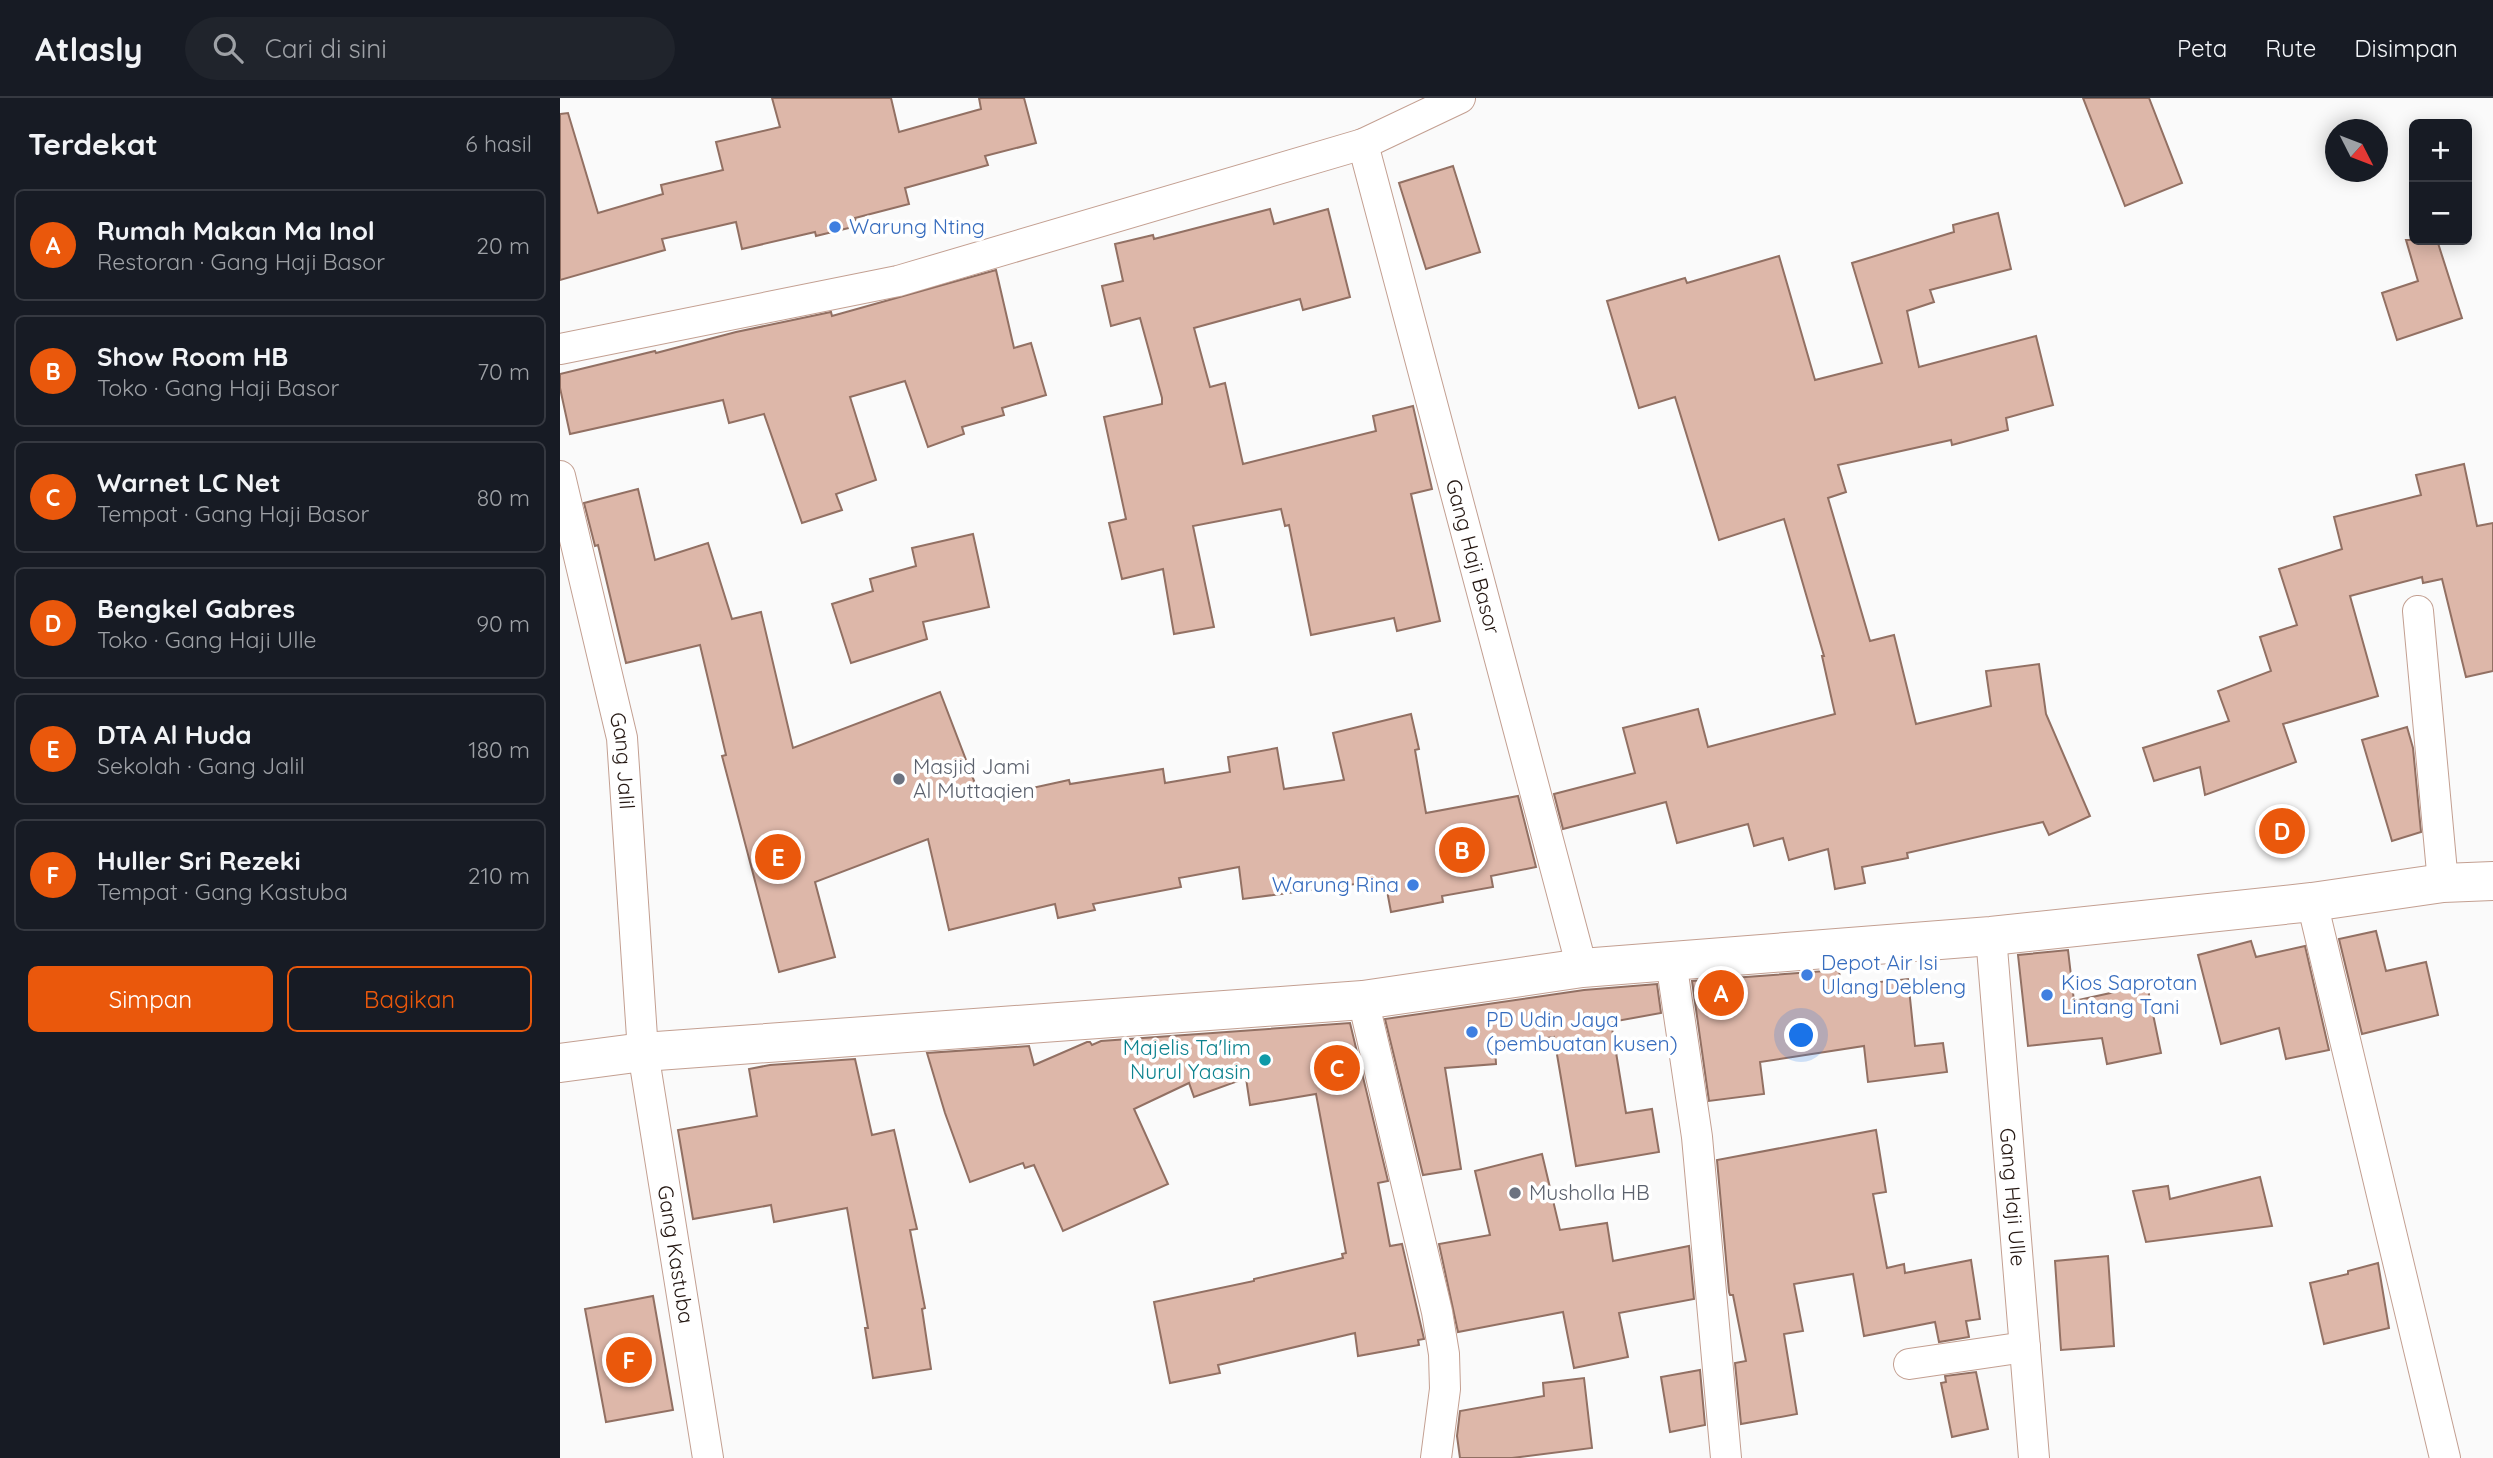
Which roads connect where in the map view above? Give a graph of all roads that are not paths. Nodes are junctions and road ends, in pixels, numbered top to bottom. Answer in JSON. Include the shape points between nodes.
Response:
{"nodes":[{"id":1,"x":1460,"y":98,"type":"edge"},
{"id":2,"x":1363,"y":144,"type":"junction"},
{"id":3,"x":560,"y":349,"type":"edge"},
{"id":4,"x":560,"y":476,"type":"edge"},
{"id":5,"x":2418,"y":611,"type":"dead end"},
{"id":6,"x":2493,"y":881,"type":"edge"},
{"id":7,"x":2443,"y":883,"type":"junction"},
{"id":8,"x":2312,"y":902,"type":"junction"},
{"id":9,"x":1991,"y":936,"type":"junction"},
{"id":10,"x":1671,"y":961,"type":"junction"},
{"id":11,"x":1582,"y":968,"type":"junction"},
{"id":12,"x":1363,"y":1000,"type":"junction"},
{"id":13,"x":643,"y":1052,"type":"junction"},
{"id":14,"x":560,"y":1063,"type":"edge"},
{"id":15,"x":2025,"y":1347,"type":"junction"},
{"id":16,"x":1909,"y":1364,"type":"dead end"},
{"id":17,"x":708,"y":1458,"type":"edge"},
{"id":18,"x":1436,"y":1458,"type":"edge"},
{"id":19,"x":1726,"y":1458,"type":"edge"},
{"id":20,"x":2034,"y":1458,"type":"edge"},
{"id":21,"x":2445,"y":1458,"type":"edge"}],
"edges":[{"from":1,"to":2,"type":"street"},
{"from":2,"to":3,"type":"street","via":[[898,281]]},
{"from":2,"to":11,"type":"street","name":"Gang Haji Basor"},
{"from":4,"to":13,"type":"street","name":"Gang Jalil","via":[[622,738]]},
{"from":5,"to":7,"type":"street"},
{"from":6,"to":7,"type":"street"},
{"from":7,"to":8,"type":"street"},
{"from":8,"to":9,"type":"street"},
{"from":8,"to":21,"type":"street"},
{"from":9,"to":10,"type":"street"},
{"from":9,"to":15,"type":"street","name":"Gang Haji Ulle"},
{"from":10,"to":11,"type":"street"},
{"from":10,"to":19,"type":"street","via":[[1697,1137]]},
{"from":11,"to":12,"type":"street"},
{"from":12,"to":13,"type":"street"},
{"from":12,"to":18,"type":"street","via":[[1444,1354],[1445,1389]]},
{"from":13,"to":14,"type":"street"},
{"from":13,"to":17,"type":"street","name":"Gang Kastuba"},
{"from":15,"to":16,"type":"street"},
{"from":15,"to":20,"type":"street","name":"Gang Haji Ulle"}]}
